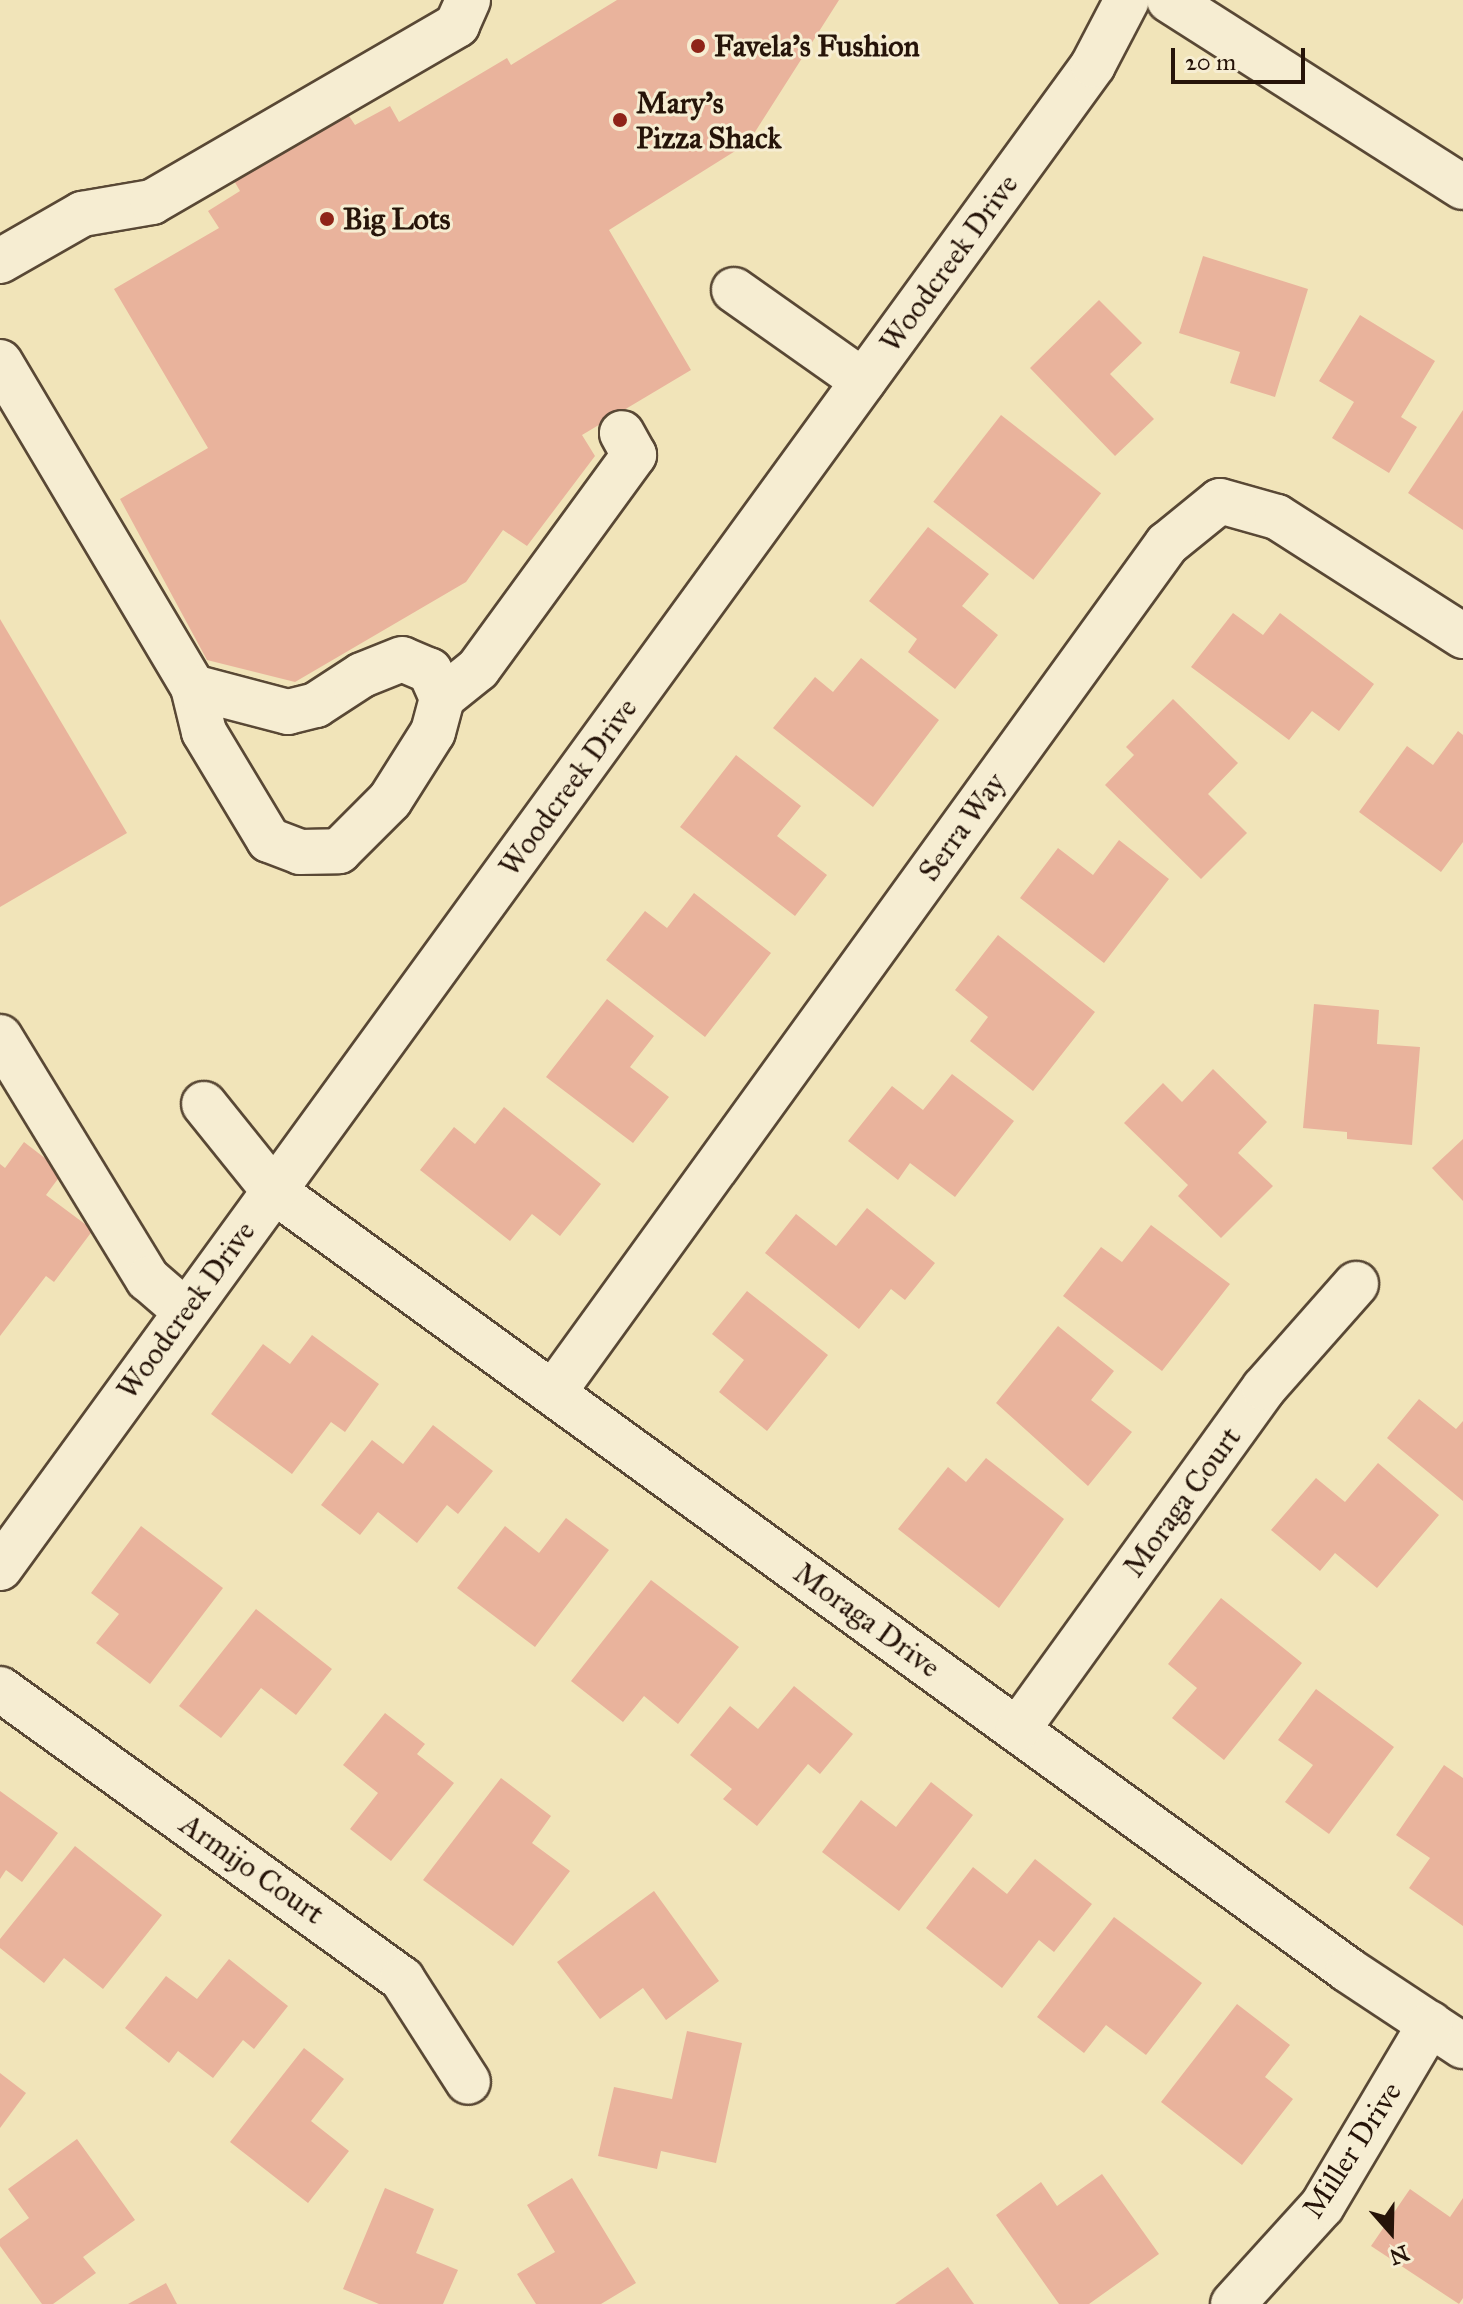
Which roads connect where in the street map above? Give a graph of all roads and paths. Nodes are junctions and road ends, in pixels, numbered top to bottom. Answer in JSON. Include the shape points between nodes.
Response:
{"nodes":[{"id":1,"x":468,"y":0,"type":"edge"},
{"id":2,"x":1127,"y":0,"type":"edge"},
{"id":3,"x":1169,"y":0,"type":"edge"},
{"id":4,"x":1463,"y":187,"type":"edge"},
{"id":5,"x":0,"y":261,"type":"edge"},
{"id":6,"x":734,"y":290,"type":"dead end"},
{"id":7,"x":0,"y":362,"type":"edge"},
{"id":8,"x":863,"y":381,"type":"junction"},
{"id":9,"x":622,"y":433,"type":"dead end"},
{"id":10,"x":1463,"y":636,"type":"edge"},
{"id":11,"x":193,"y":687,"type":"junction"},
{"id":12,"x":442,"y":698,"type":"junction"},
{"id":13,"x":0,"y":1037,"type":"edge"},
{"id":14,"x":204,"y":1104,"type":"dead end"},
{"id":15,"x":274,"y":1191,"type":"junction"},
{"id":16,"x":1356,"y":1284,"type":"dead end"},
{"id":17,"x":185,"y":1311,"type":"junction"},
{"id":18,"x":553,"y":1393,"type":"junction"},
{"id":19,"x":0,"y":1568,"type":"edge"},
{"id":20,"x":0,"y":1689,"type":"edge"},
{"id":21,"x":1018,"y":1729,"type":"junction"},
{"id":22,"x":1446,"y":2035,"type":"edge"},
{"id":23,"x":468,"y":2082,"type":"dead end"},
{"id":24,"x":1233,"y":2304,"type":"edge"}],
"edges":[{"from":1,"to":5,"type":"street","via":[[457,25],[152,202],[82,214]]},
{"from":2,"to":8,"type":"street","name":"Woodcreek Drive","via":[[1093,65]]},
{"from":3,"to":4,"type":"street"},
{"from":6,"to":8,"type":"street"},
{"from":7,"to":11,"type":"street"},
{"from":8,"to":15,"type":"street","name":"Woodcreek Drive"},
{"from":9,"to":12,"type":"street","via":[[634,455],[478,669]]},
{"from":10,"to":18,"type":"street","name":"Serra Way","via":[[1277,517],[1220,501],[1167,544]]},
{"from":11,"to":12,"type":"street","via":[[288,712],[316,705],[362,675],[402,659],[430,671]]},
{"from":11,"to":12,"type":"street","via":[[204,732],[248,812],[269,840],[300,852],[339,851],[371,823],[433,732]]},
{"from":13,"to":17,"type":"street","via":[[148,1279]]},
{"from":14,"to":15,"type":"street","name":"Moraga Drive"},
{"from":15,"to":17,"type":"street","name":"Woodcreek Drive"},
{"from":15,"to":18,"type":"street","name":"Moraga Drive"},
{"from":16,"to":21,"type":"street","name":"Moraga Court","via":[[1264,1388]]},
{"from":17,"to":19,"type":"street","name":"Woodcreek Drive"},
{"from":18,"to":21,"type":"street","name":"Moraga Drive"},
{"from":20,"to":23,"type":"street","name":"Armijo Court","via":[[402,1979]]},
{"from":21,"to":22,"type":"street","name":"Moraga Drive"},
{"from":22,"to":24,"type":"street","name":"Miller Drive","via":[[1322,2206]]}]}
